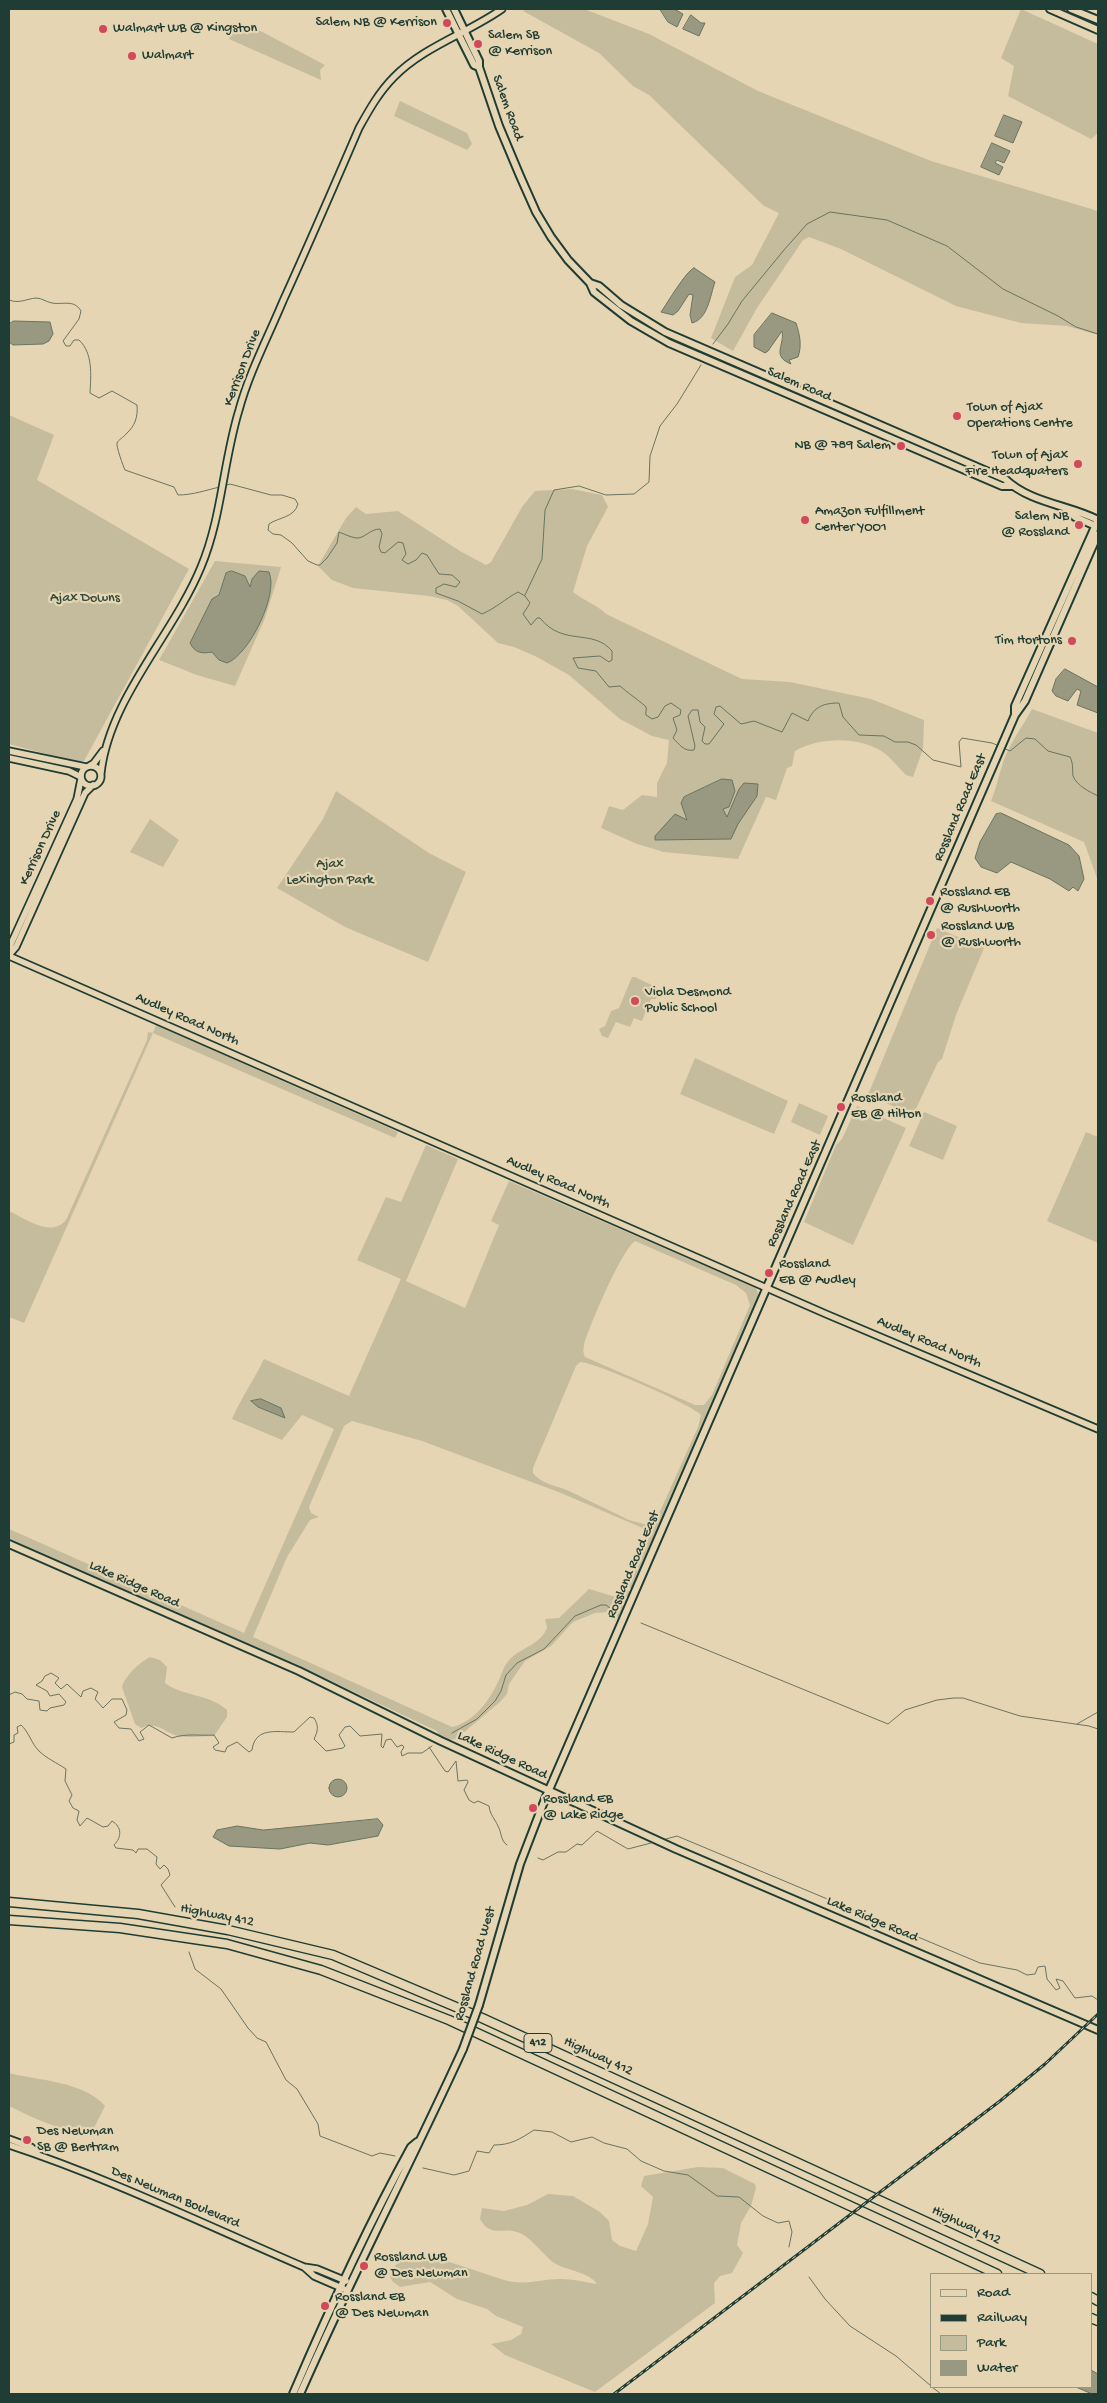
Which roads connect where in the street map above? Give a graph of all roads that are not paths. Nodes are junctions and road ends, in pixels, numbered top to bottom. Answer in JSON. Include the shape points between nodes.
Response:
{"nodes":[{"id":1,"x":446,"y":9,"type":"edge"},
{"id":2,"x":454,"y":9,"type":"edge"},
{"id":3,"x":502,"y":9,"type":"edge"},
{"id":4,"x":1050,"y":9,"type":"edge"},
{"id":5,"x":1071,"y":9,"type":"edge"},
{"id":6,"x":1098,"y":20,"type":"edge"},
{"id":7,"x":1098,"y":30,"type":"edge"},
{"id":8,"x":463,"y":33,"type":"junction"},
{"id":9,"x":1098,"y":523,"type":"edge"},
{"id":10,"x":1098,"y":534,"type":"edge"},
{"id":11,"x":1014,"y":715,"type":"junction"},
{"id":12,"x":105,"y":747,"type":"junction"},
{"id":13,"x":9,"y":751,"type":"edge"},
{"id":14,"x":9,"y":758,"type":"edge"},
{"id":15,"x":87,"y":767,"type":"junction"},
{"id":16,"x":100,"y":773,"type":"junction"},
{"id":17,"x":81,"y":778,"type":"junction"},
{"id":18,"x":92,"y":785,"type":"junction"},
{"id":19,"x":9,"y":955,"type":"edge"},
{"id":20,"x":767,"y":1287,"type":"junction"},
{"id":21,"x":1098,"y":1429,"type":"edge"},
{"id":22,"x":9,"y":1544,"type":"edge"},
{"id":23,"x":549,"y":1791,"type":"junction"},
{"id":24,"x":9,"y":1902,"type":"edge"},
{"id":25,"x":9,"y":1920,"type":"edge"},
{"id":26,"x":1098,"y":2030,"type":"edge"},
{"id":27,"x":9,"y":2139,"type":"edge"},
{"id":28,"x":418,"y":2141,"type":"junction"},
{"id":29,"x":9,"y":2145,"type":"edge"},
{"id":30,"x":37,"y":2153,"type":"junction"},
{"id":31,"x":304,"y":2267,"type":"junction"},
{"id":32,"x":995,"y":2273,"type":"edge"},
{"id":33,"x":1038,"y":2273,"type":"edge"},
{"id":34,"x":342,"y":2280,"type":"junction"},
{"id":35,"x":350,"y":2283,"type":"junction"},
{"id":36,"x":339,"y":2287,"type":"junction"},
{"id":37,"x":346,"y":2290,"type":"junction"},
{"id":38,"x":293,"y":2394,"type":"edge"},
{"id":39,"x":300,"y":2394,"type":"edge"}],
"edges":[{"from":1,"to":8,"type":"main road","name":"Salem Road"},
{"from":2,"to":8,"type":"main road","name":"Salem Road"},
{"from":3,"to":8,"type":"street","name":"Kerrison Drive"},
{"from":4,"to":7,"type":"main road"},
{"from":5,"to":6,"type":"main road"},
{"from":8,"to":9,"type":"main road","name":"Salem Road","via":[[479,61],[499,126],[536,212],[568,260],[621,306],[665,332],[1005,479],[1013,486],[1070,511],[1075,517]]},
{"from":8,"to":12,"type":"street","name":"Kerrison Drive","via":[[400,72],[370,107],[358,128],[239,409],[216,521],[197,577],[128,697]]},
{"from":9,"to":11,"type":"main road","name":"Rossland Road East","via":[[1015,706]]},
{"from":10,"to":11,"type":"main road","name":"Rossland Road East","via":[[1025,700]]},
{"from":11,"to":20,"type":"main road","name":"Rossland Road East"},
{"from":12,"to":15,"type":"street","name":"Kerrison Drive","via":[[94,763]]},
{"from":12,"to":16,"type":"street","name":"Kerrison Drive"},
{"from":13,"to":15,"type":"street"},
{"from":14,"to":17,"type":"street","via":[[69,771]]},
{"from":15,"to":16,"type":"street","via":[[95,766]]},
{"from":15,"to":17,"type":"street"},
{"from":16,"to":18,"type":"street","via":[[99,782]]},
{"from":17,"to":18,"type":"street","via":[[85,784]]},
{"from":17,"to":19,"type":"street","name":"Kerrison Drive","via":[[78,799],[11,944]]},
{"from":18,"to":19,"type":"street","name":"Kerrison Drive","via":[[85,793],[16,947]]},
{"from":19,"to":20,"type":"street","name":"Audley Road North"},
{"from":20,"to":21,"type":"street","name":"Audley Road North"},
{"from":20,"to":23,"type":"main road","name":"Rossland Road East"},
{"from":22,"to":23,"type":"main road","name":"Lake Ridge Road","via":[[299,1671]]},
{"from":23,"to":26,"type":"main road","name":"Lake Ridge Road"},
{"from":23,"to":28,"type":"main road","name":"Rossland Road West","bridge":true,"via":[[520,1864],[479,2005]]},
{"from":24,"to":33,"type":"highway","name":"Highway 412","number":"412","via":[[138,1914],[228,1930],[333,1955],[482,2018]]},
{"from":25,"to":32,"type":"highway","name":"Highway 412","number":"412","via":[[120,1928],[227,1944],[321,1970],[449,2020]]},
{"from":27,"to":30,"type":"street","name":"Des Newman Boulevard","via":[[31,2147]]},
{"from":28,"to":34,"type":"main road","name":"Rossland Road West","via":[[388,2190]]},
{"from":28,"to":35,"type":"main road","name":"Rossland Road West"},
{"from":29,"to":30,"type":"street","name":"Des Newman Boulevard"},
{"from":30,"to":31,"type":"street","name":"Des Newman Boulevard"},
{"from":31,"to":34,"type":"street","name":"Des Newman Boulevard"},
{"from":31,"to":36,"type":"street","name":"Des Newman Boulevard","via":[[314,2276]]},
{"from":34,"to":35,"type":"street","name":"Des Newman Boulevard"},
{"from":34,"to":36,"type":"main road","name":"Rossland Road West"},
{"from":35,"to":37,"type":"main road","name":"Rossland Road West"},
{"from":36,"to":37,"type":"street","name":"Des Newman Boulevard"},
{"from":36,"to":38,"type":"main road","name":"Rossland Road West"},
{"from":37,"to":39,"type":"main road","name":"Rossland Road West"}]}
